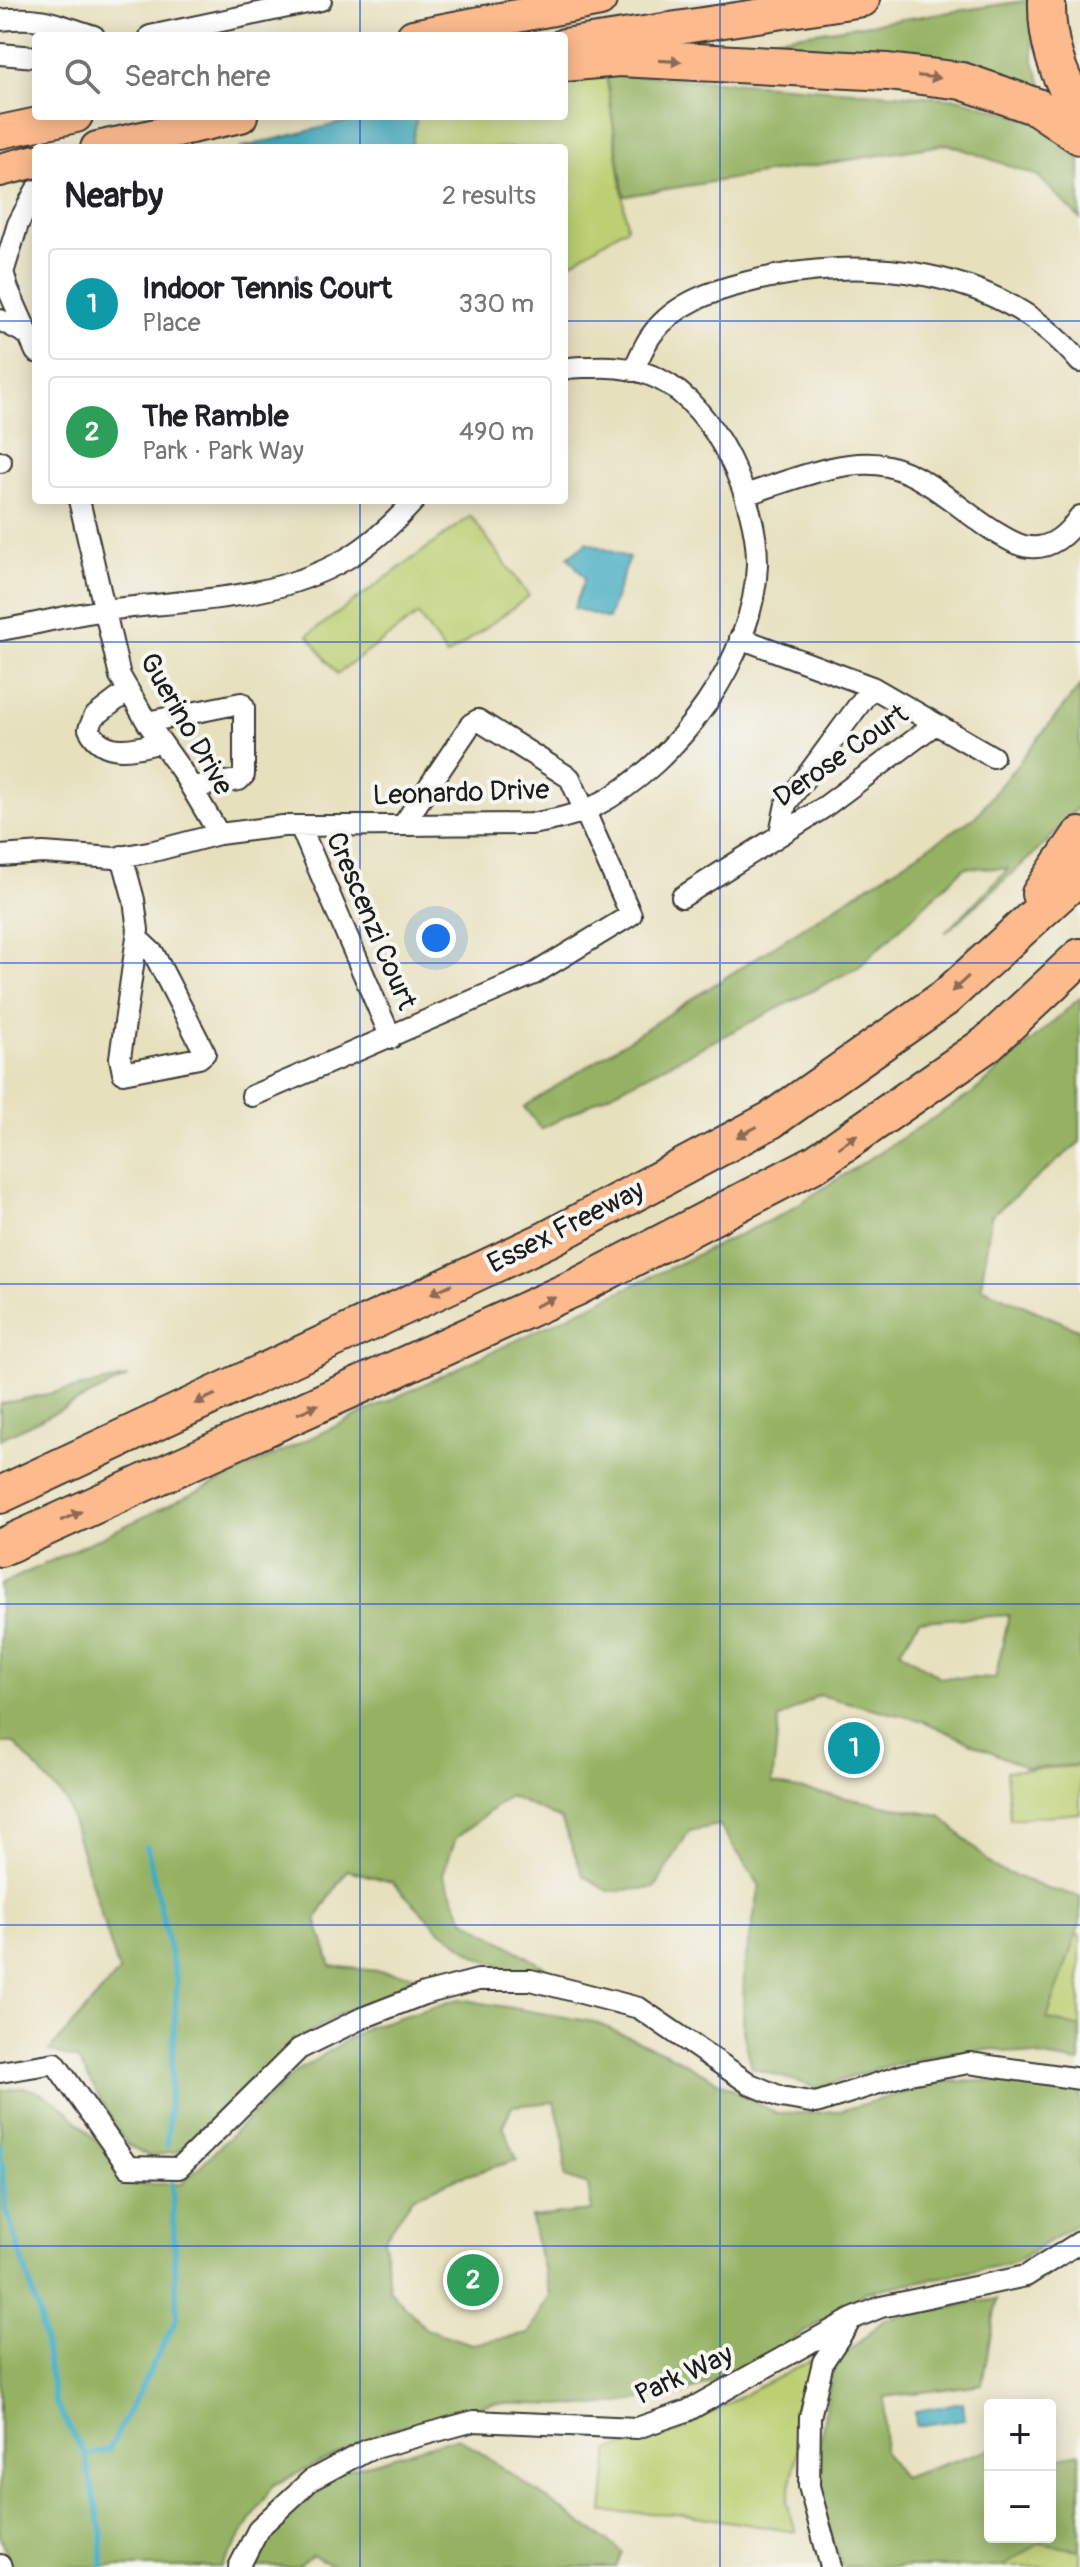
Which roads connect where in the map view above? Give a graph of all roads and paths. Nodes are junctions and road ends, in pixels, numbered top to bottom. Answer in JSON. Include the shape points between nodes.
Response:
{"nodes":[{"id":1,"x":321,"y":0,"type":"edge"},
{"id":2,"x":600,"y":0,"type":"edge"},
{"id":3,"x":863,"y":0,"type":"edge"},
{"id":4,"x":1047,"y":2,"type":"edge"},
{"id":5,"x":0,"y":20,"type":"edge"},
{"id":6,"x":82,"y":32,"type":"edge"},
{"id":7,"x":169,"y":32,"type":"edge"},
{"id":8,"x":434,"y":32,"type":"edge"},
{"id":9,"x":568,"y":44,"type":"edge"},
{"id":10,"x":0,"y":54,"type":"edge"},
{"id":11,"x":32,"y":57,"type":"edge"},
{"id":12,"x":568,"y":63,"type":"edge"},
{"id":13,"x":1080,"y":108,"type":"edge"},
{"id":14,"x":57,"y":120,"type":"edge"},
{"id":15,"x":223,"y":120,"type":"edge"},
{"id":16,"x":0,"y":132,"type":"edge"},
{"id":17,"x":1080,"y":136,"type":"edge"},
{"id":18,"x":115,"y":144,"type":"edge"},
{"id":19,"x":32,"y":162,"type":"edge"},
{"id":20,"x":0,"y":170,"type":"edge"},
{"id":21,"x":32,"y":198,"type":"edge"},
{"id":22,"x":2,"y":267,"type":"edge"},
{"id":23,"x":0,"y":320,"type":"edge"},
{"id":24,"x":31,"y":343,"type":"edge"},
{"id":25,"x":1080,"y":362,"type":"edge"},
{"id":26,"x":568,"y":369,"type":"edge"},
{"id":27,"x":633,"y":371,"type":"junction"},
{"id":28,"x":745,"y":495,"type":"junction"},
{"id":29,"x":80,"y":504,"type":"edge"},
{"id":30,"x":411,"y":504,"type":"edge"},
{"id":31,"x":1080,"y":516,"type":"edge"},
{"id":32,"x":103,"y":611,"type":"junction"},
{"id":33,"x":0,"y":630,"type":"edge"},
{"id":34,"x":740,"y":638,"type":"junction"},
{"id":35,"x":872,"y":687,"type":"junction"},
{"id":36,"x":128,"y":691,"type":"junction"},
{"id":37,"x":147,"y":722,"type":"junction"},
{"id":38,"x":934,"y":725,"type":"junction"},
{"id":39,"x":161,"y":742,"type":"junction"},
{"id":40,"x":993,"y":757,"type":"dead end"},
{"id":41,"x":191,"y":787,"type":"junction"},
{"id":42,"x":585,"y":810,"type":"junction"},
{"id":43,"x":403,"y":825,"type":"junction"},
{"id":44,"x":300,"y":826,"type":"junction"},
{"id":45,"x":780,"y":833,"type":"junction"},
{"id":46,"x":219,"y":834,"type":"junction"},
{"id":47,"x":1080,"y":836,"type":"edge"},
{"id":48,"x":0,"y":856,"type":"edge"},
{"id":49,"x":122,"y":856,"type":"junction"},
{"id":50,"x":1080,"y":875,"type":"edge"},
{"id":51,"x":682,"y":897,"type":"dead end"},
{"id":52,"x":137,"y":938,"type":"junction"},
{"id":53,"x":1007,"y":941,"type":"junction"},
{"id":54,"x":1080,"y":957,"type":"edge"},
{"id":55,"x":391,"y":1038,"type":"junction"},
{"id":56,"x":252,"y":1096,"type":"dead end"},
{"id":57,"x":0,"y":1495,"type":"edge"},
{"id":58,"x":0,"y":1548,"type":"edge"},
{"id":59,"x":0,"y":2072,"type":"edge"},
{"id":60,"x":1080,"y":2079,"type":"edge"},
{"id":61,"x":1080,"y":2242,"type":"edge"},
{"id":62,"x":852,"y":2319,"type":"junction"},
{"id":63,"x":239,"y":2567,"type":"edge"},
{"id":64,"x":831,"y":2567,"type":"edge"}],
"edges":[{"from":1,"to":7,"type":"street"},
{"from":2,"to":8,"type":"main road"},
{"from":3,"to":9,"type":"main road"},
{"from":4,"to":13,"type":"highway","via":[[1060,74]]},
{"from":5,"to":6,"type":"street","via":[[29,17]]},
{"from":10,"to":11,"type":"street"},
{"from":12,"to":17,"type":"highway","one_way":true,"via":[[619,58],[888,72],[962,81],[1037,107]]},
{"from":14,"to":16,"type":"main road"},
{"from":15,"to":18,"type":"main road"},
{"from":19,"to":20,"type":"main road"},
{"from":21,"to":22,"type":"street"},
{"from":22,"to":24,"type":"street"},
{"from":23,"to":24,"type":"street"},
{"from":25,"to":27,"type":"street","via":[[1026,312],[956,282],[857,267],[765,277],[692,300],[652,334]]},
{"from":26,"to":27,"type":"street","name":"Leonardo Drive","via":[[615,366]]},
{"from":27,"to":28,"type":"street","name":"Leonardo Drive","via":[[658,378],[686,397],[707,422]]},
{"from":28,"to":31,"type":"street","via":[[825,470],[885,465],[911,474],[977,521],[1029,547],[1059,539]]},
{"from":28,"to":34,"type":"street","name":"Leonardo Drive","via":[[756,535],[757,565]]},
{"from":29,"to":32,"type":"street","name":"Guerino Drive"},
{"from":30,"to":32,"type":"street","via":[[347,559],[298,582]]},
{"from":32,"to":33,"type":"street"},
{"from":32,"to":36,"type":"street","name":"Guerino Drive"},
{"from":34,"to":35,"type":"street","name":"Derose Court"},
{"from":34,"to":42,"type":"street","name":"Leonardo Drive","via":[[711,699],[689,728],[618,792]]},
{"from":35,"to":38,"type":"street","name":"Derose Court"},
{"from":35,"to":45,"type":"street","name":"Derose Court","via":[[786,804]]},
{"from":36,"to":37,"type":"street","name":"Guerino Drive"},
{"from":36,"to":39,"type":"street","via":[[94,717],[89,729],[95,741],[111,749]]},
{"from":37,"to":39,"type":"street","name":"Guerino Drive"},
{"from":37,"to":41,"type":"street","via":[[241,703],[244,707],[244,775]]},
{"from":38,"to":40,"type":"street","name":"Derose Court"},
{"from":38,"to":45,"type":"street","name":"Derose Court","via":[[823,808]]},
{"from":39,"to":41,"type":"street","name":"Guerino Drive"},
{"from":41,"to":46,"type":"street","name":"Guerino Drive"},
{"from":42,"to":43,"type":"street","name":"Leonardo Drive","via":[[531,824]]},
{"from":42,"to":43,"type":"street","via":[[570,778],[478,720]]},
{"from":42,"to":55,"type":"street","name":"Crescenzi Court","via":[[631,915],[534,974]]},
{"from":43,"to":44,"type":"street","name":"Leonardo Drive"},
{"from":44,"to":46,"type":"street","name":"Leonardo Drive"},
{"from":44,"to":55,"type":"street","name":"Crescenzi Court"},
{"from":45,"to":51,"type":"street","name":"Derose Court"},
{"from":46,"to":49,"type":"street","name":"Leonardo Drive"},
{"from":47,"to":53,"type":"highway"},
{"from":48,"to":49,"type":"street","name":"Leonardo Drive"},
{"from":49,"to":52,"type":"street"},
{"from":50,"to":53,"type":"highway","name":"Essex Freeway"},
{"from":52,"to":52,"type":"street","via":[[120,1058],[123,1073],[205,1053],[154,954]]},
{"from":53,"to":57,"type":"highway","name":"Essex Freeway","one_way":true,"via":[[945,998],[771,1120],[548,1239]]},
{"from":58,"to":54,"type":"highway","name":"Essex Freeway","one_way":true,"via":[[577,1287],[816,1163],[987,1044]]},
{"from":55,"to":56,"type":"street","name":"Crescenzi Court"},
{"from":59,"to":60,"type":"street","via":[[55,2063],[128,2167],[179,2168],[299,2049],[424,1994],[478,1980],[531,1980],[639,2008],[750,2084],[781,2097],[816,2103],[904,2075],[969,2063]]},
{"from":61,"to":62,"type":"street","name":"Park Way","via":[[1026,2276],[881,2307]]},
{"from":62,"to":63,"type":"street","name":"Park Way","via":[[687,2411],[637,2428],[474,2421],[367,2450],[311,2480],[259,2528]]},
{"from":62,"to":64,"type":"street","via":[[823,2362],[810,2417],[809,2486]]}]}
